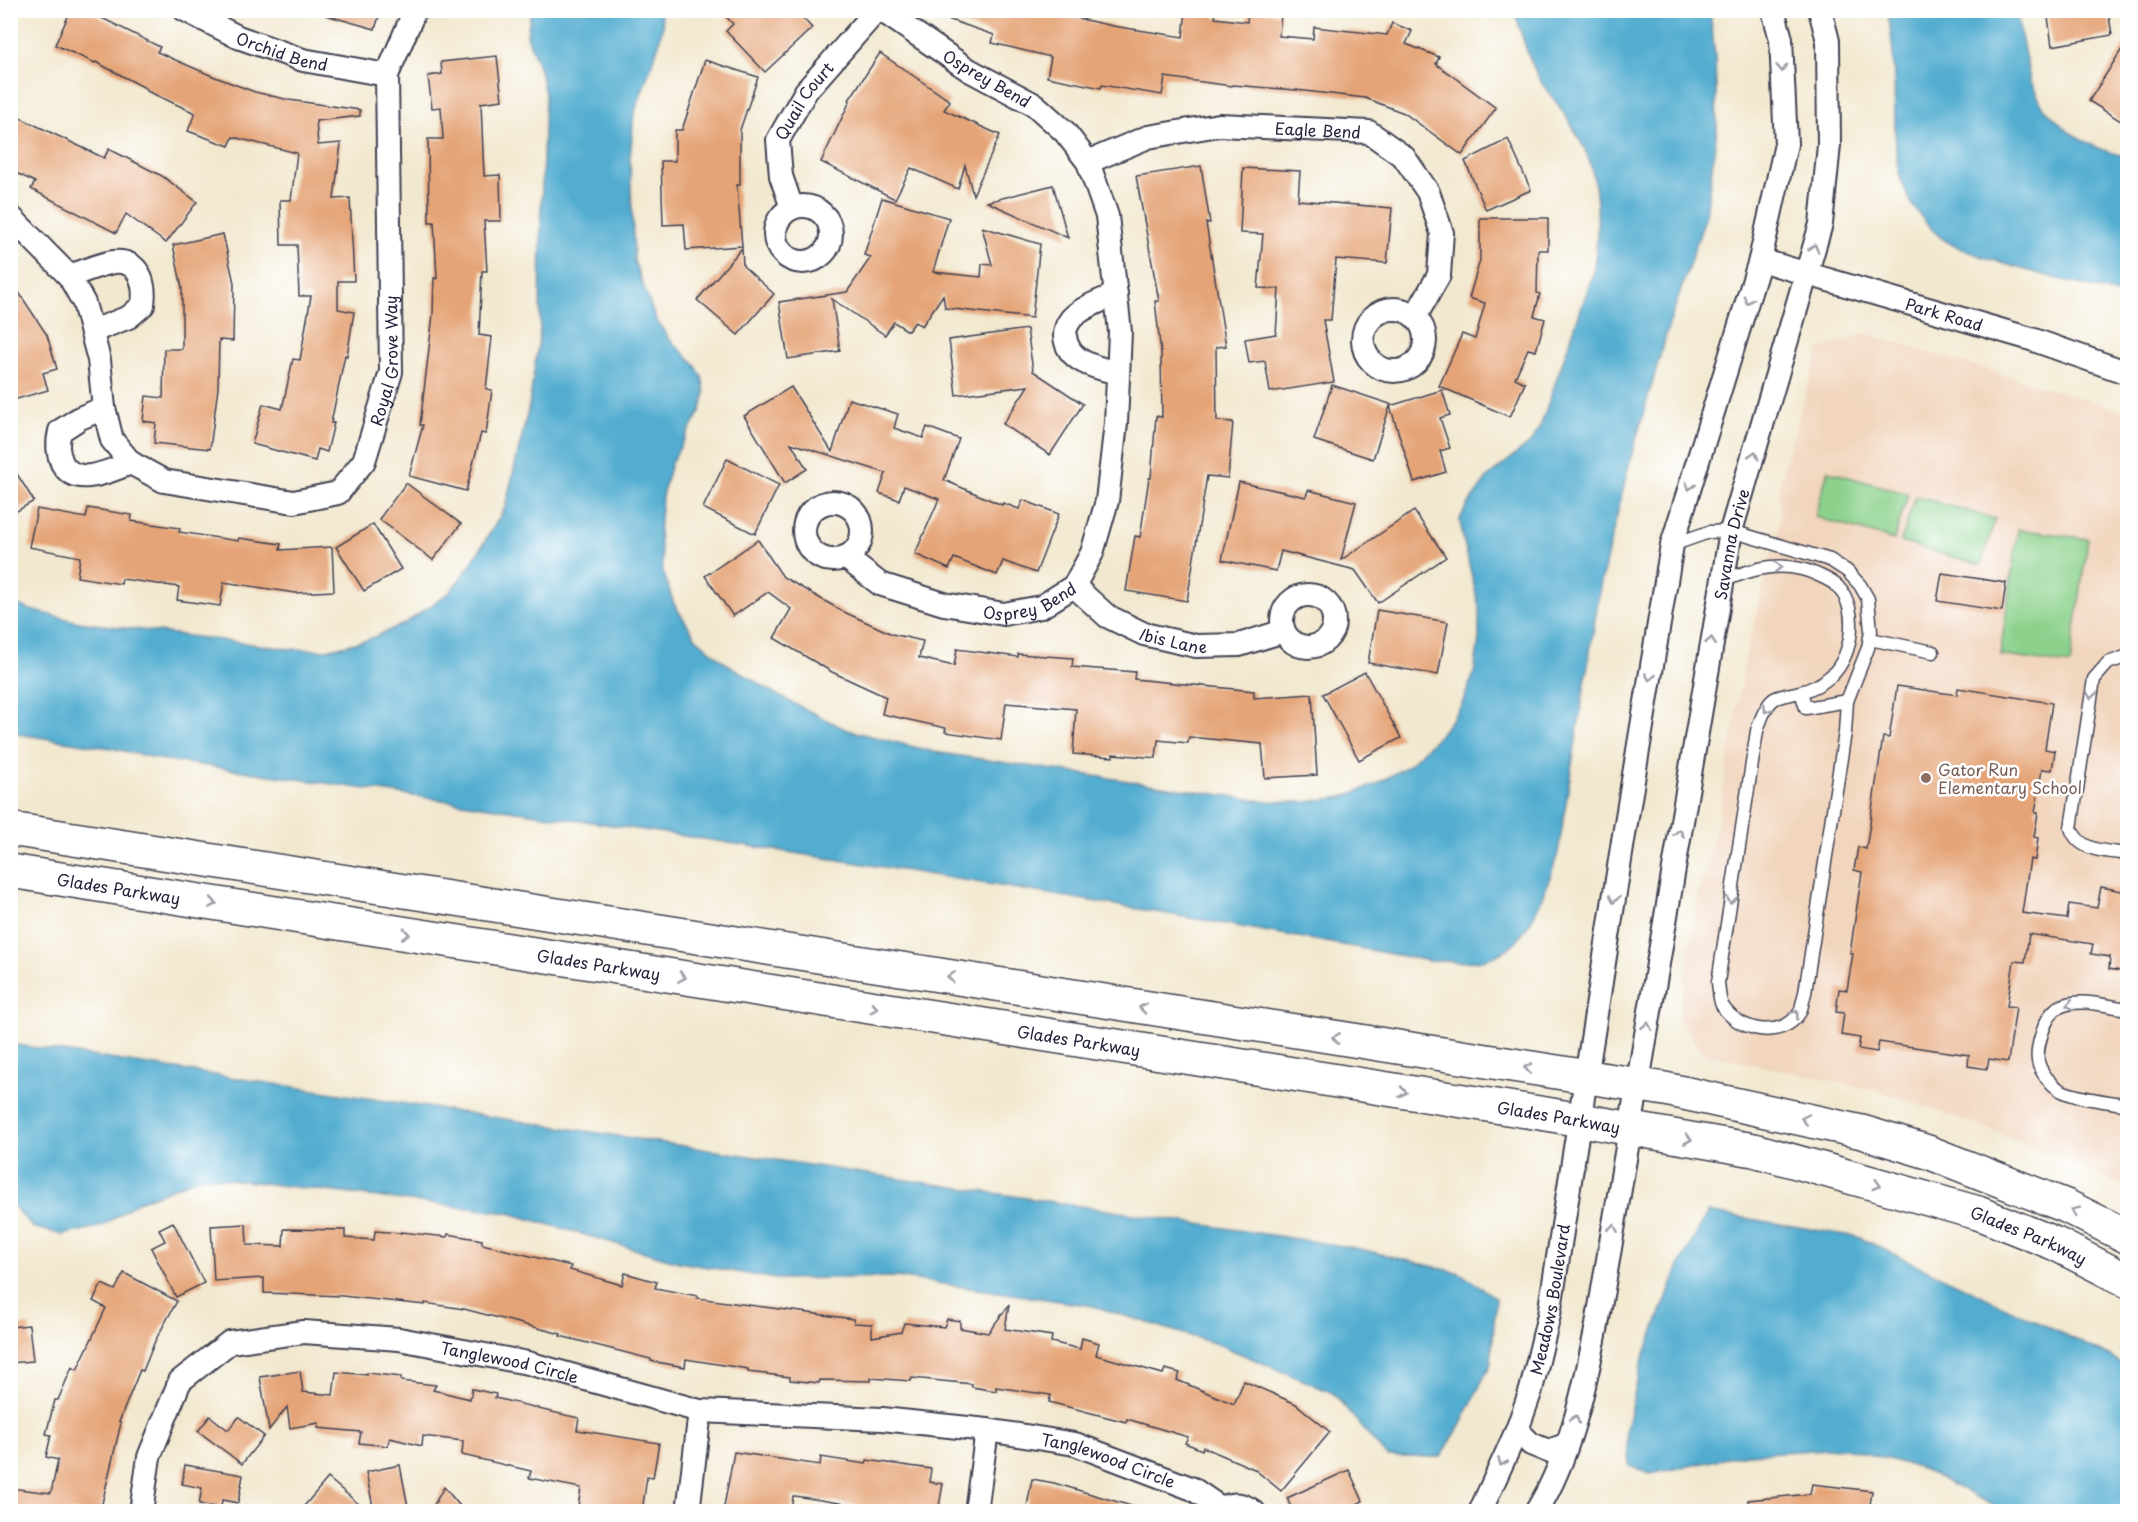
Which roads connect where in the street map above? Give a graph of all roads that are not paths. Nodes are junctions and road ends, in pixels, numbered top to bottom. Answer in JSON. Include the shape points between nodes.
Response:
{"nodes":[{"id":1,"x":185,"y":10,"type":"edge"},
{"id":2,"x":415,"y":10,"type":"edge"},
{"id":3,"x":879,"y":10,"type":"edge"},
{"id":4,"x":1773,"y":10,"type":"edge"},
{"id":5,"x":1820,"y":10,"type":"edge"},
{"id":6,"x":387,"y":75,"type":"junction"},
{"id":7,"x":1088,"y":162,"type":"junction"},
{"id":8,"x":792,"y":208,"type":"dead end"},
{"id":9,"x":10,"y":216,"type":"edge"},
{"id":10,"x":1760,"y":260,"type":"junction"},
{"id":11,"x":1807,"y":275,"type":"junction"},
{"id":12,"x":69,"y":276,"type":"junction"},
{"id":13,"x":1116,"y":294,"type":"junction"},
{"id":14,"x":1415,"y":318,"type":"dead end"},
{"id":15,"x":93,"y":331,"type":"junction"},
{"id":16,"x":1118,"y":373,"type":"junction"},
{"id":17,"x":2127,"y":373,"type":"edge"},
{"id":18,"x":104,"y":408,"type":"junction"},
{"id":19,"x":131,"y":463,"type":"junction"},
{"id":20,"x":1731,"y":531,"type":"junction"},
{"id":21,"x":1672,"y":545,"type":"junction"},
{"id":22,"x":845,"y":557,"type":"dead end"},
{"id":23,"x":1722,"y":581,"type":"junction"},
{"id":24,"x":1074,"y":586,"type":"junction"},
{"id":25,"x":1284,"y":631,"type":"dead end"},
{"id":26,"x":1870,"y":639,"type":"junction"},
{"id":27,"x":1933,"y":652,"type":"dead end"},
{"id":28,"x":2125,"y":658,"type":"edge"},
{"id":29,"x":1802,"y":692,"type":"junction"},
{"id":30,"x":1847,"y":700,"type":"junction"},
{"id":31,"x":10,"y":830,"type":"edge"},
{"id":32,"x":2127,"y":854,"type":"edge"},
{"id":33,"x":10,"y":871,"type":"edge"},
{"id":34,"x":2127,"y":1009,"type":"edge"},
{"id":35,"x":1586,"y":1077,"type":"junction"},
{"id":36,"x":1638,"y":1084,"type":"junction"},
{"id":37,"x":2127,"y":1105,"type":"edge"},
{"id":38,"x":1580,"y":1120,"type":"junction"},
{"id":39,"x":1630,"y":1129,"type":"junction"},
{"id":40,"x":2127,"y":1237,"type":"edge"},
{"id":41,"x":2127,"y":1281,"type":"edge"},
{"id":42,"x":700,"y":1411,"type":"junction"},
{"id":43,"x":987,"y":1430,"type":"junction"},
{"id":44,"x":1517,"y":1430,"type":"junction"},
{"id":45,"x":1566,"y":1445,"type":"junction"},
{"id":46,"x":1219,"y":1510,"type":"edge"},
{"id":47,"x":141,"y":1512,"type":"edge"},
{"id":48,"x":688,"y":1512,"type":"edge"},
{"id":49,"x":976,"y":1512,"type":"edge"},
{"id":50,"x":1254,"y":1512,"type":"edge"},
{"id":51,"x":1480,"y":1512,"type":"edge"},
{"id":52,"x":1536,"y":1512,"type":"edge"}],
"edges":[{"from":1,"to":6,"type":"street","name":"Orchid Bend","via":[[238,37],[303,60]]},
{"from":2,"to":6,"type":"street","name":"Royal Grove Way"},
{"from":3,"to":7,"type":"street","name":"Osprey Bend","via":[[969,70],[1035,105],[1065,132]]},
{"from":3,"to":8,"type":"street","name":"Quail Court","via":[[806,92],[778,140],[781,176]]},
{"from":4,"to":10,"type":"street","one_way":true,"via":[[1781,39],[1786,144]]},
{"from":11,"to":5,"type":"street","name":"Savanna Drive","one_way":true,"via":[[1821,224],[1829,145],[1828,41]]},
{"from":6,"to":19,"type":"street","name":"Royal Grove Way","via":[[391,372],[364,460],[338,493],[294,502],[164,481]]},
{"from":7,"to":13,"type":"street","name":"Osprey Bend","via":[[1107,216]]},
{"from":7,"to":14,"type":"street","name":"Eagle Bend","via":[[1148,136],[1219,124],[1369,132],[1404,157],[1428,192],[1442,233],[1439,275]]},
{"from":9,"to":12,"type":"street","name":"Royal Grove Way"},
{"from":10,"to":11,"type":"street","name":"Park Road"},
{"from":10,"to":21,"type":"street","one_way":true},
{"from":11,"to":17,"type":"street","name":"Park Road","via":[[2031,339]]},
{"from":20,"to":11,"type":"street","name":"Savanna Drive","one_way":true},
{"from":12,"to":15,"type":"street","name":"Royal Grove Way"},
{"from":12,"to":15,"type":"street","via":[[115,262],[133,267],[141,278],[145,291],[143,305],[129,317]]},
{"from":13,"to":16,"type":"street","name":"Osprey Bend","via":[[1120,332]]},
{"from":13,"to":16,"type":"street","via":[[1084,309],[1065,330],[1066,344],[1074,355],[1088,365]]},
{"from":15,"to":18,"type":"street","name":"Royal Grove Way"},
{"from":16,"to":24,"type":"street","name":"Osprey Bend","via":[[1107,501],[1092,553]]},
{"from":18,"to":19,"type":"street","name":"Royal Grove Way","via":[[112,440]]},
{"from":18,"to":19,"type":"street","via":[[60,431],[58,456],[66,470],[81,477]]},
{"from":20,"to":21,"type":"lane","via":[[1710,532]]},
{"from":20,"to":23,"type":"street","name":"Savanna Drive"},
{"from":20,"to":26,"type":"lane","via":[[1817,555],[1847,571],[1868,599]]},
{"from":21,"to":35,"type":"street","one_way":true},
{"from":22,"to":24,"type":"street","name":"Osprey Bend","via":[[880,584],[944,604],[1004,614],[1041,607]]},
{"from":23,"to":29,"type":"lane","one_way":true,"via":[[1753,568],[1777,566],[1802,569],[1838,586],[1848,605],[1850,644],[1833,674]]},
{"from":36,"to":23,"type":"street","name":"Savanna Drive","one_way":true},
{"from":24,"to":25,"type":"street","name":"Ibis Lane","via":[[1107,616],[1144,634],[1196,646],[1239,645]]},
{"from":26,"to":27,"type":"lane"},
{"from":26,"to":30,"type":"lane"},
{"from":28,"to":32,"type":"lane","one_way":true,"via":[[2108,663],[2094,679],[2071,828],[2084,847]]},
{"from":29,"to":30,"type":"lane","via":[[1806,708]]},
{"from":29,"to":30,"type":"lane","one_way":true,"via":[[1773,700],[1757,731],[1718,982],[1721,1003],[1731,1017],[1754,1028],[1767,1030],[1787,1023],[1800,1012]]},
{"from":35,"to":31,"type":"main road","one_way":true},
{"from":33,"to":38,"type":"main road","name":"Glades Parkway","one_way":true},
{"from":34,"to":37,"type":"lane","one_way":true,"via":[[2075,1002],[2057,1008],[2040,1038],[2038,1064],[2059,1090]]},
{"from":35,"to":36,"type":"main road"},
{"from":35,"to":38,"type":"street","name":"Meadows Boulevard"},
{"from":36,"to":39,"type":"street"},
{"from":40,"to":36,"type":"main road","one_way":true,"via":[[2066,1206],[1928,1152],[1862,1132]]},
{"from":38,"to":39,"type":"main road","name":"Glades Parkway"},
{"from":38,"to":44,"type":"street","name":"Meadows Boulevard","via":[[1549,1316]]},
{"from":39,"to":41,"type":"main road","name":"Glades Parkway","one_way":true,"via":[[1754,1150],[1978,1213],[2056,1244]]},
{"from":45,"to":39,"type":"street","one_way":true,"via":[[1585,1383]]},
{"from":42,"to":43,"type":"street","name":"Tanglewood Circle","via":[[882,1419]]},
{"from":42,"to":47,"type":"street","name":"Tanglewood Circle","via":[[528,1363],[399,1339],[304,1332],[230,1342],[180,1381],[150,1456]]},
{"from":42,"to":48,"type":"street"},
{"from":43,"to":46,"type":"street","name":"Tanglewood Circle","via":[[1075,1444],[1193,1489]]},
{"from":43,"to":49,"type":"street"},
{"from":44,"to":45,"type":"street","via":[[1531,1444],[1548,1451]]},
{"from":44,"to":51,"type":"street","name":"Meadows Boulevard","one_way":true},
{"from":45,"to":52,"type":"street"},
{"from":46,"to":50,"type":"street","name":"Tanglewood Circle","via":[[1238,1504]]}]}
